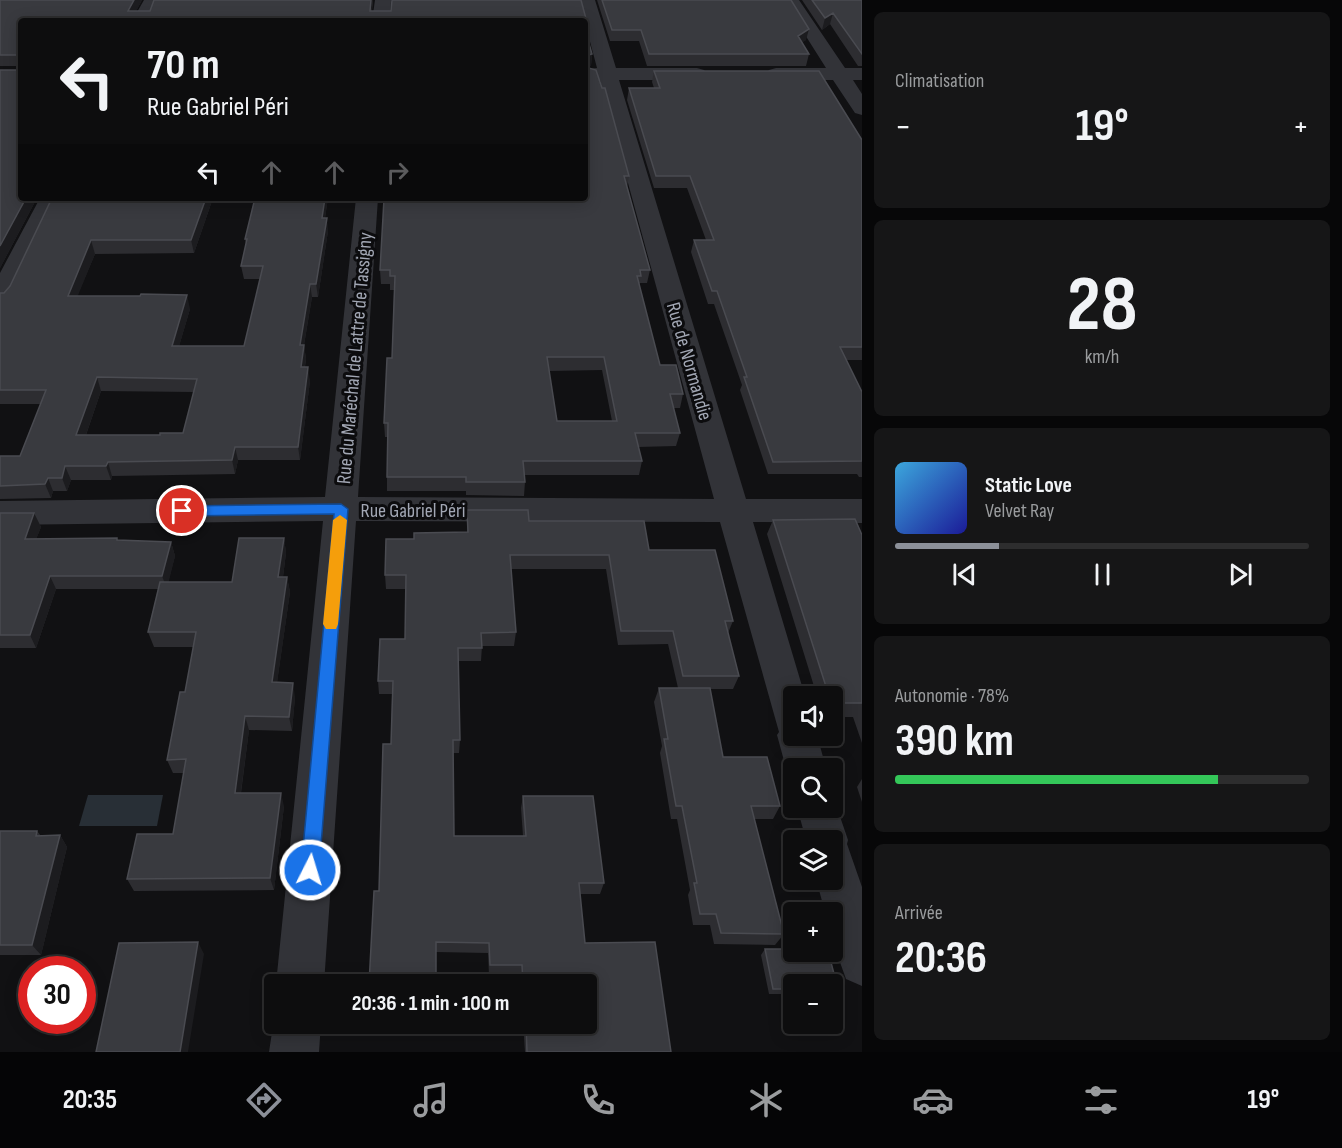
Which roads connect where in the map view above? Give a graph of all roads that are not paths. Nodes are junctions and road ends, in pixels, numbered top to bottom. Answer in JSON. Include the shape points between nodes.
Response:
{"nodes":[{"id":1,"x":152,"y":0,"type":"edge"},
{"id":2,"x":383,"y":0,"type":"edge"},
{"id":3,"x":587,"y":0,"type":"edge"},
{"id":4,"x":791,"y":0,"type":"edge"},
{"id":5,"x":143,"y":18,"type":"edge"},
{"id":6,"x":381,"y":18,"type":"edge"},
{"id":7,"x":596,"y":74,"type":"edge"},
{"id":8,"x":712,"y":74,"type":"edge"},
{"id":9,"x":758,"y":74,"type":"edge"},
{"id":10,"x":839,"y":74,"type":"junction"},
{"id":11,"x":862,"y":74,"type":"edge"},
{"id":12,"x":862,"y":109,"type":"edge"},
{"id":13,"x":49,"y":201,"type":"edge"},
{"id":14,"x":367,"y":201,"type":"edge"},
{"id":15,"x":0,"y":298,"type":"edge"},
{"id":16,"x":341,"y":509,"type":"junction"},
{"id":17,"x":862,"y":511,"type":"edge"},
{"id":18,"x":733,"y":512,"type":"junction"},
{"id":19,"x":0,"y":513,"type":"edge"},
{"id":20,"x":783,"y":686,"type":"edge"},
{"id":21,"x":841,"y":890,"type":"edge"},
{"id":22,"x":862,"y":963,"type":"edge"},
{"id":23,"x":301,"y":974,"type":"edge"},
{"id":24,"x":296,"y":1034,"type":"edge"},
{"id":25,"x":294,"y":1052,"type":"edge"}],
"edges":[{"from":1,"to":5,"type":"street"},
{"from":2,"to":6,"type":"street"},
{"from":3,"to":7,"type":"street","name":"Rue de Normandie"},
{"from":4,"to":10,"type":"street"},
{"from":7,"to":8,"type":"street"},
{"from":7,"to":18,"type":"street","name":"Rue de Normandie"},
{"from":9,"to":10,"type":"street"},
{"from":10,"to":11,"type":"street"},
{"from":10,"to":12,"type":"street"},
{"from":13,"to":15,"type":"street"},
{"from":14,"to":16,"type":"street","name":"Rue du Maréchal de Lattre de Tassigny"},
{"from":16,"to":18,"type":"street","name":"Rue Gabriel Péri"},
{"from":16,"to":19,"type":"street","name":"Rue Gabriel Péri"},
{"from":16,"to":23,"type":"street","name":"Rue du Maréchal de Lattre de Tassigny"},
{"from":17,"to":18,"type":"street","name":"Rue Gabriel Péri"},
{"from":18,"to":20,"type":"street","name":"Rue de Normandie"},
{"from":21,"to":22,"type":"street"},
{"from":24,"to":25,"type":"street"}]}
